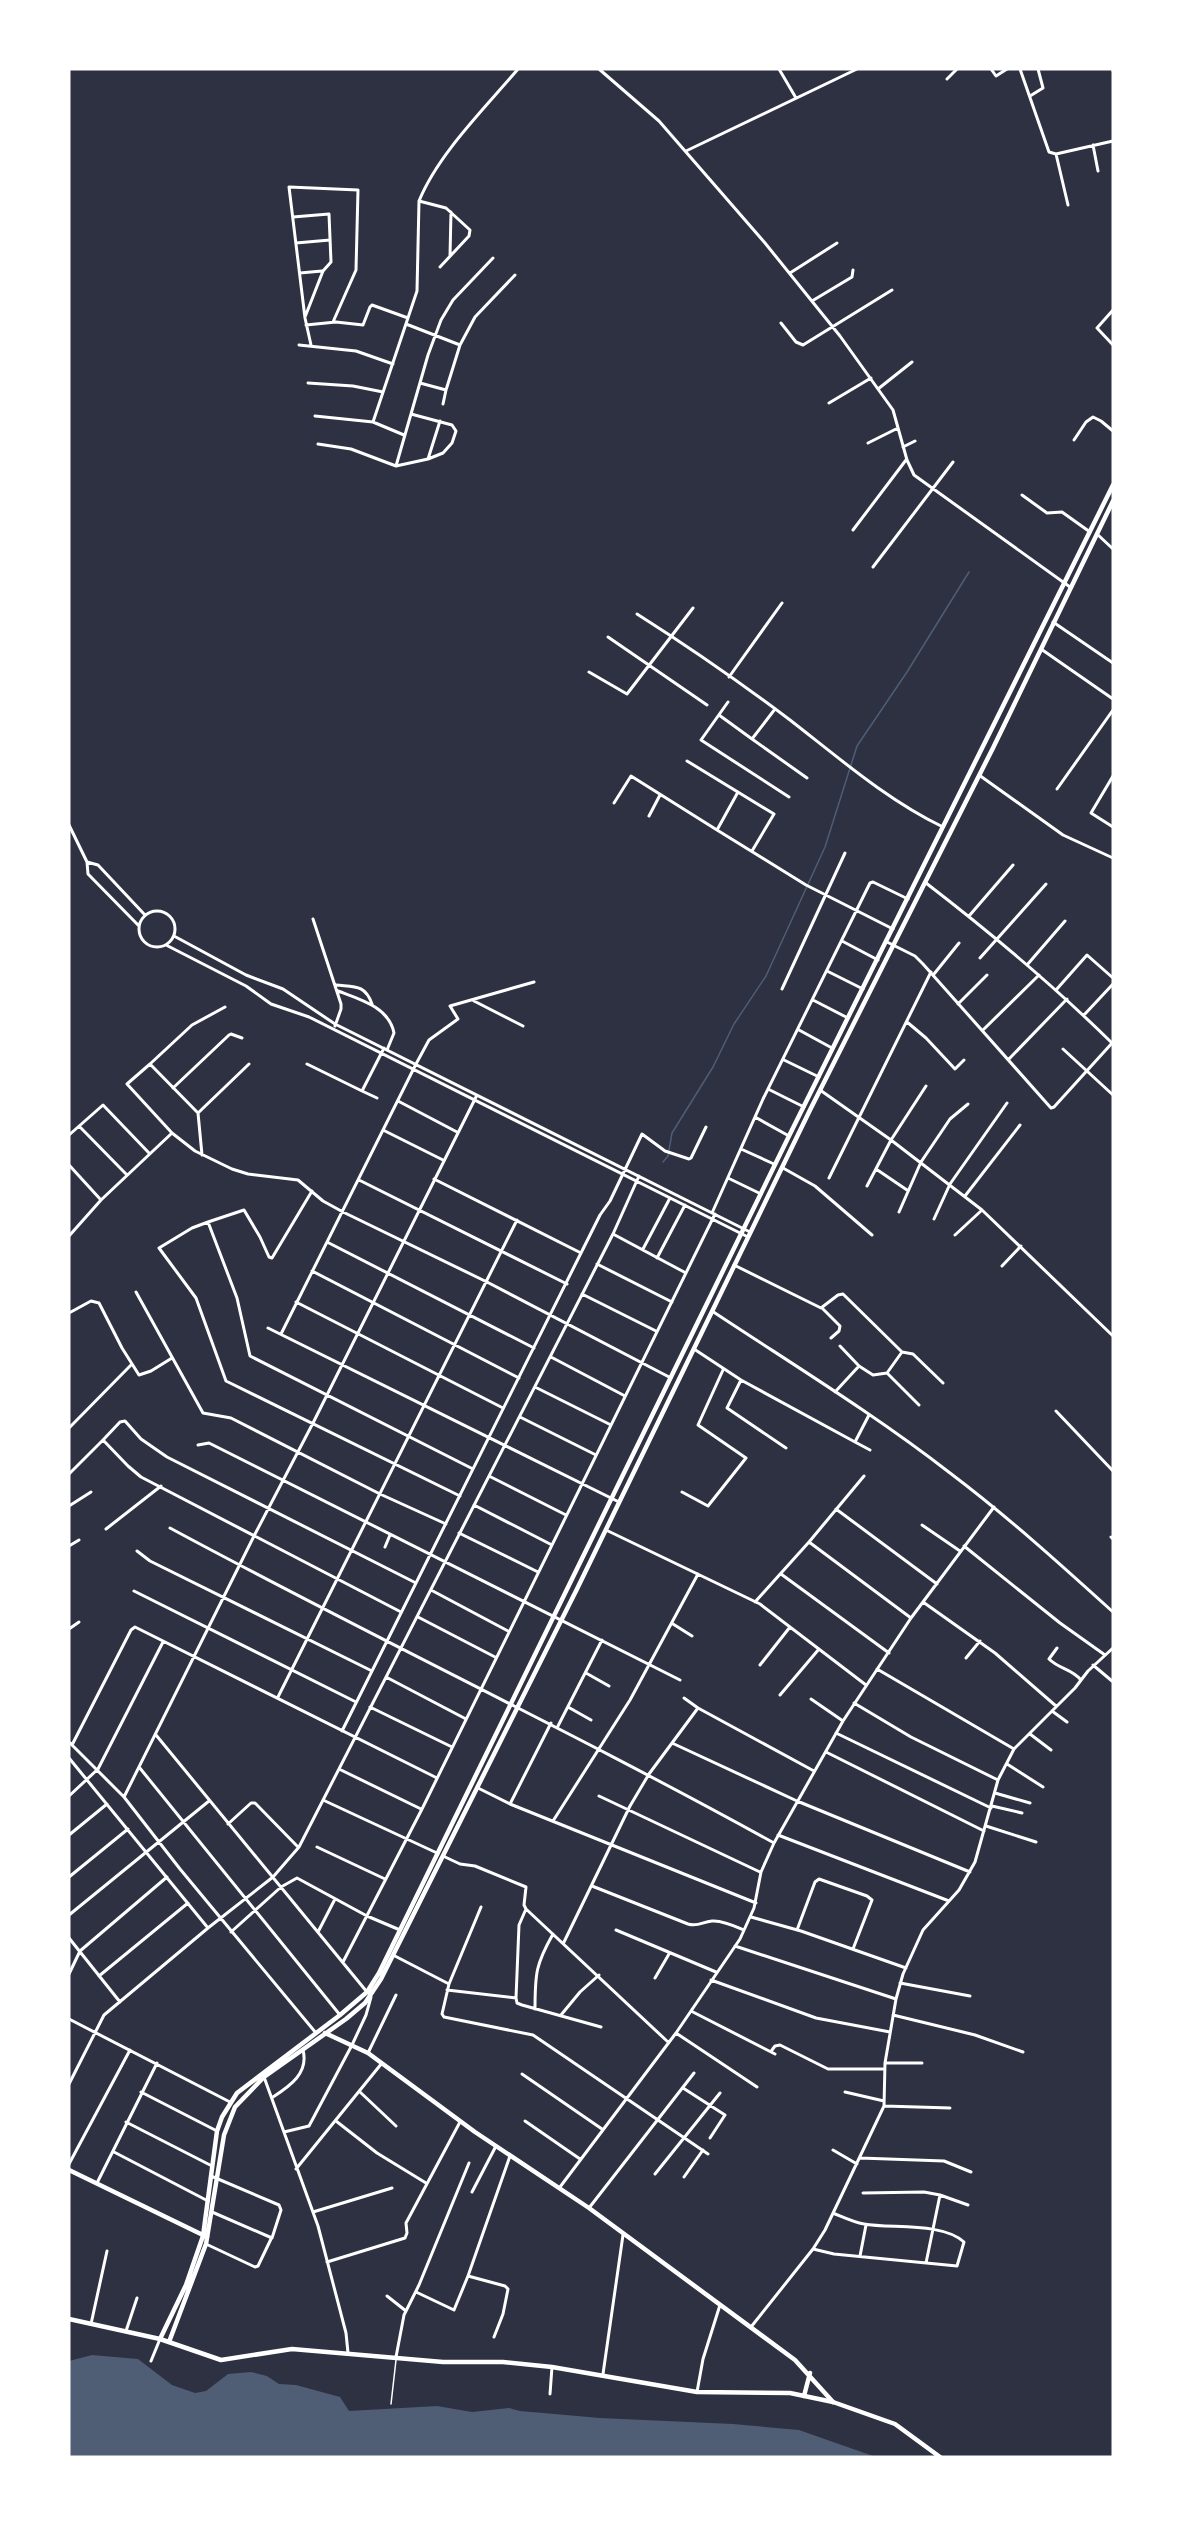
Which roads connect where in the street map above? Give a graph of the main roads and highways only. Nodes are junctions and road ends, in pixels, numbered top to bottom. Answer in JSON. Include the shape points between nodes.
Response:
{"nodes":[{"id":1,"x":1113,"y":485,"type":"edge"},
{"id":2,"x":1113,"y":501,"type":"edge"},
{"id":3,"x":1022,"y":668,"type":"junction"},
{"id":4,"x":1029,"y":672,"type":"junction"},
{"id":5,"x":672,"y":1378,"type":"junction"},
{"id":6,"x":678,"y":1381,"type":"junction"},
{"id":7,"x":441,"y":1855,"type":"junction"},
{"id":8,"x":369,"y":1994,"type":"junction"},
{"id":9,"x":316,"y":2033,"type":"junction"},
{"id":10,"x":327,"y":2033,"type":"junction"},
{"id":11,"x":263,"y":2075,"type":"junction"},
{"id":12,"x":69,"y":2170,"type":"edge"},
{"id":13,"x":206,"y":2237,"type":"junction"},
{"id":14,"x":69,"y":2319,"type":"edge"},
{"id":15,"x":160,"y":2339,"type":"junction"},
{"id":16,"x":169,"y":2342,"type":"junction"},
{"id":17,"x":810,"y":2373,"type":"junction"},
{"id":18,"x":804,"y":2396,"type":"junction"},
{"id":19,"x":833,"y":2402,"type":"junction"},
{"id":20,"x":940,"y":2457,"type":"edge"}],
"edges":[{"from":1,"to":3,"type":"main road"},
{"from":2,"to":4,"type":"main road"},
{"from":3,"to":4,"type":"main road"},
{"from":3,"to":5,"type":"main road"},
{"from":4,"to":6,"type":"main road"},
{"from":5,"to":6,"type":"main road"},
{"from":5,"to":7,"type":"main road","via":[[511,1703]]},
{"from":6,"to":7,"type":"main road","via":[[519,1706]]},
{"from":7,"to":8,"type":"main road"},
{"from":7,"to":8,"type":"main road"},
{"from":8,"to":9,"type":"main road"},
{"from":8,"to":10,"type":"main road"},
{"from":9,"to":10,"type":"main road"},
{"from":9,"to":11,"type":"main road"},
{"from":10,"to":11,"type":"main road"},
{"from":10,"to":17,"type":"main road","via":[[368,2053],[460,2121],[560,2187]]},
{"from":11,"to":13,"type":"main road","via":[[242,2097],[229,2119]]},
{"from":11,"to":13,"type":"main road","via":[[237,2093],[217,2131]]},
{"from":12,"to":13,"type":"main road"},
{"from":13,"to":15,"type":"main road"},
{"from":13,"to":16,"type":"main road"},
{"from":14,"to":15,"type":"main road"},
{"from":15,"to":16,"type":"main road"},
{"from":16,"to":18,"type":"main road","via":[[221,2360],[292,2349],[443,2362],[503,2362],[603,2374],[697,2392]]},
{"from":17,"to":18,"type":"main road"},
{"from":17,"to":19,"type":"main road"},
{"from":18,"to":19,"type":"main road"},
{"from":19,"to":20,"type":"main road","via":[[895,2424]]}]}
